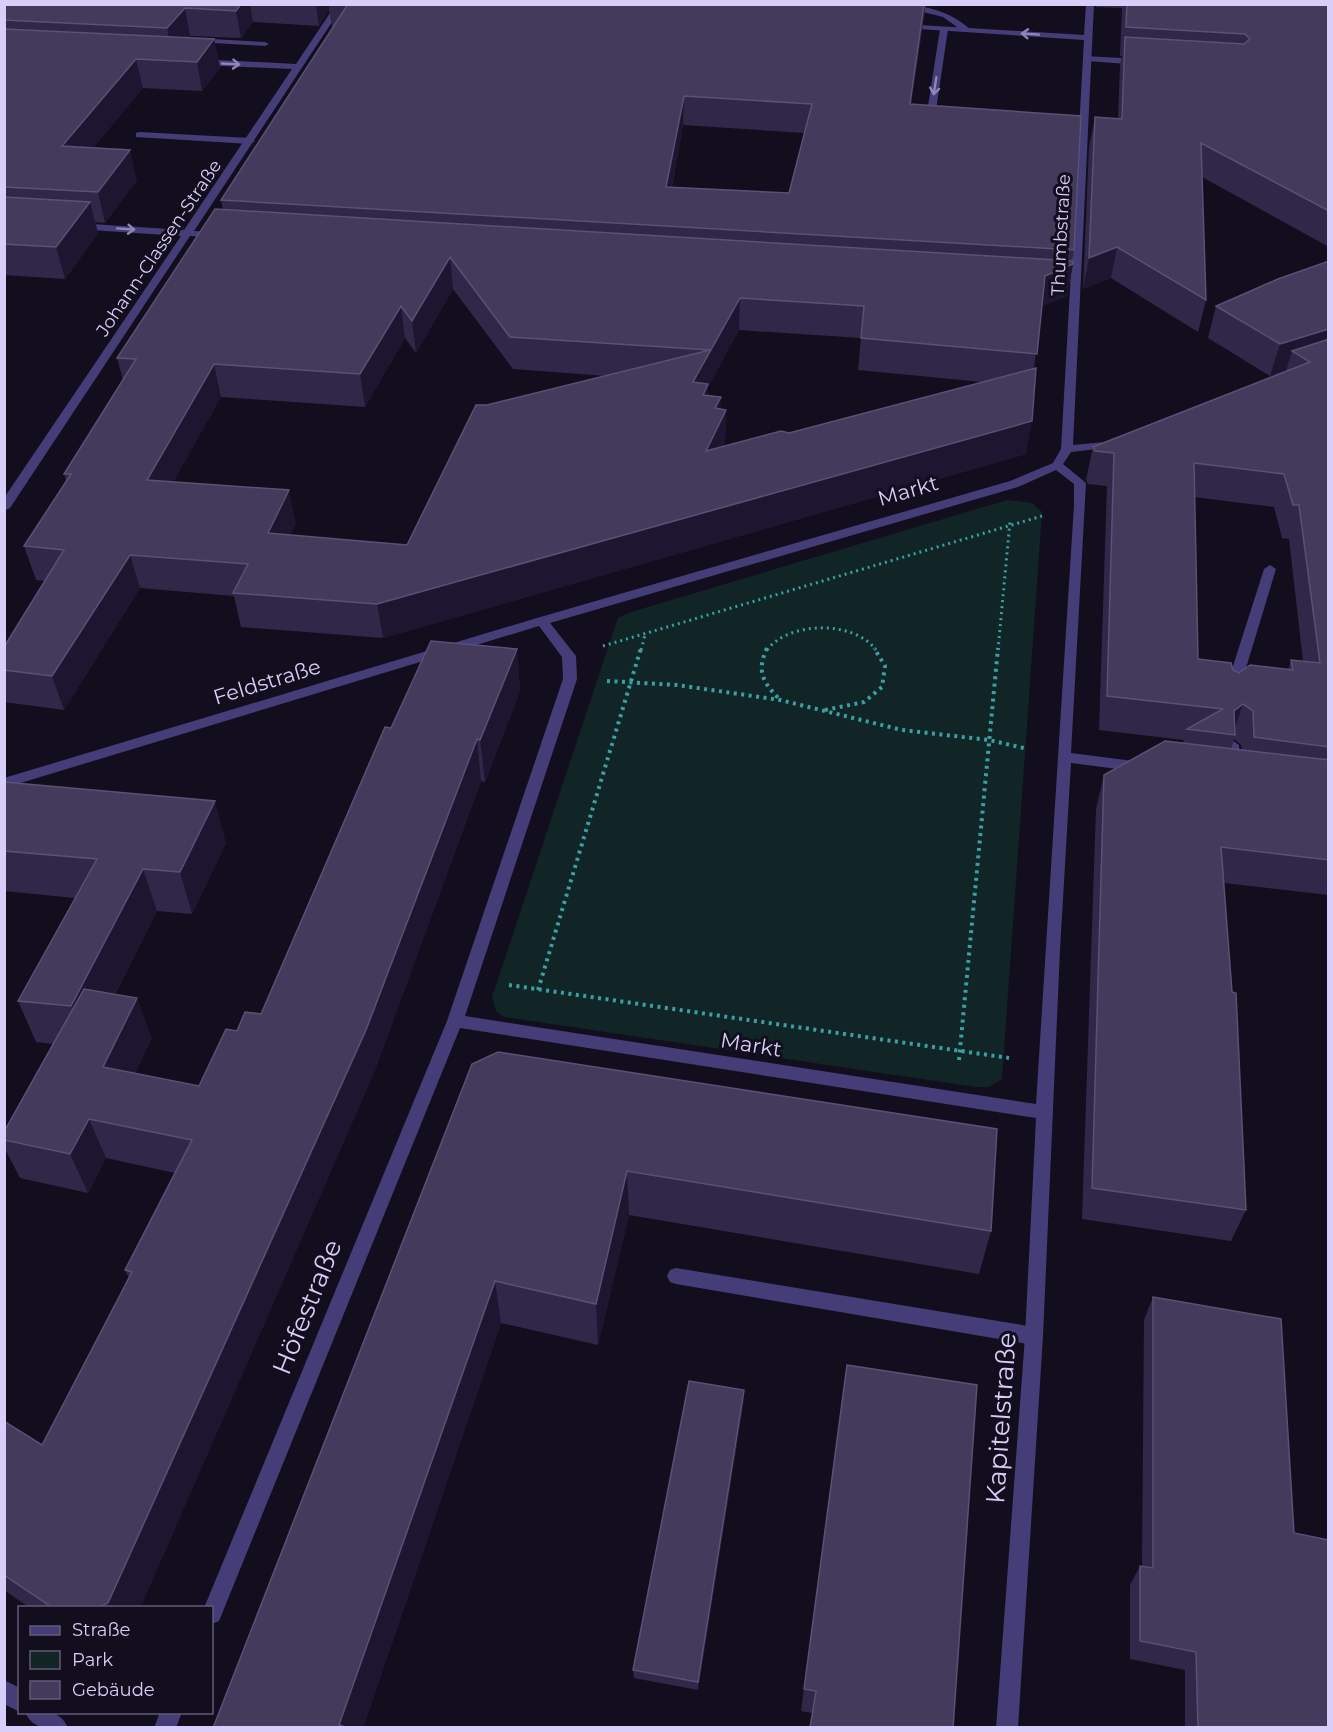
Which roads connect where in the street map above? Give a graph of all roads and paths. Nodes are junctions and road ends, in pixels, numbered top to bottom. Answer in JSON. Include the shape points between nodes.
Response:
{"nodes":[{"id":1,"x":340,"y":4,"type":"edge"},
{"id":2,"x":895,"y":4,"type":"edge"},
{"id":3,"x":1090,"y":4,"type":"edge"},
{"id":4,"x":896,"y":26,"type":"edge"},
{"id":5,"x":944,"y":28,"type":"junction"},
{"id":6,"x":967,"y":30,"type":"junction"},
{"id":7,"x":1088,"y":38,"type":"junction"},
{"id":8,"x":265,"y":44,"type":"dead end"},
{"id":9,"x":187,"y":47,"type":"edge"},
{"id":10,"x":1087,"y":58,"type":"junction"},
{"id":11,"x":187,"y":61,"type":"edge"},
{"id":12,"x":1156,"y":62,"type":"edge"},
{"id":13,"x":298,"y":67,"type":"junction"},
{"id":14,"x":953,"y":121,"type":"edge"},
{"id":15,"x":1071,"y":128,"type":"edge"},
{"id":16,"x":1083,"y":129,"type":"junction"},
{"id":17,"x":138,"y":135,"type":"dead end"},
{"id":18,"x":250,"y":141,"type":"junction"},
{"id":19,"x":70,"y":226,"type":"edge"},
{"id":20,"x":189,"y":234,"type":"junction"},
{"id":21,"x":225,"y":236,"type":"edge"},
{"id":22,"x":1063,"y":286,"type":"edge"},
{"id":23,"x":1074,"y":287,"type":"junction"},
{"id":24,"x":1130,"y":438,"type":"edge"},
{"id":25,"x":1067,"y":449,"type":"junction"},
{"id":26,"x":1057,"y":465,"type":"junction"},
{"id":27,"x":4,"y":483,"type":"edge"},
{"id":28,"x":20,"y":484,"type":"junction"},
{"id":29,"x":1014,"y":484,"type":"junction"},
{"id":30,"x":1080,"y":505,"type":"junction"},
{"id":31,"x":4,"y":508,"type":"edge"},
{"id":32,"x":1010,"y":526,"type":"junction"},
{"id":33,"x":1270,"y":569,"type":"dead end"},
{"id":34,"x":542,"y":621,"type":"junction"},
{"id":35,"x":645,"y":634,"type":"junction"},
{"id":36,"x":569,"y":656,"type":"junction"},
{"id":37,"x":570,"y":679,"type":"junction"},
{"id":38,"x":631,"y":682,"type":"junction"},
{"id":39,"x":1229,"y":699,"type":"edge"},
{"id":40,"x":780,"y":700,"type":"junction"},
{"id":41,"x":818,"y":710,"type":"junction"},
{"id":42,"x":989,"y":740,"type":"junction"},
{"id":43,"x":1232,"y":745,"type":"edge"},
{"id":44,"x":1064,"y":758,"type":"junction"},
{"id":45,"x":1155,"y":769,"type":"edge"},
{"id":46,"x":1234,"y":778,"type":"edge"},
{"id":47,"x":4,"y":783,"type":"edge"},
{"id":48,"x":470,"y":979,"type":"junction"},
{"id":49,"x":538,"y":989,"type":"junction"},
{"id":50,"x":455,"y":1021,"type":"junction"},
{"id":51,"x":526,"y":1032,"type":"junction"},
{"id":52,"x":959,"y":1051,"type":"junction"},
{"id":53,"x":1047,"y":1064,"type":"junction"},
{"id":54,"x":955,"y":1100,"type":"junction"},
{"id":55,"x":1045,"y":1112,"type":"junction"},
{"id":56,"x":676,"y":1276,"type":"dead end"},
{"id":57,"x":1034,"y":1336,"type":"junction"},
{"id":58,"x":213,"y":1612,"type":"edge"},
{"id":59,"x":4,"y":1691,"type":"edge"},
{"id":60,"x":18,"y":1700,"type":"edge"},
{"id":61,"x":37,"y":1714,"type":"edge"},
{"id":62,"x":171,"y":1714,"type":"edge"},
{"id":63,"x":57,"y":1728,"type":"edge"},
{"id":64,"x":165,"y":1728,"type":"edge"},
{"id":65,"x":1007,"y":1728,"type":"edge"}],
"edges":[{"from":1,"to":13,"type":"street","name":"Johann-Classen-Straße"},
{"from":2,"to":6,"type":"street","via":[[946,15]]},
{"from":3,"to":7,"type":"street","name":"Thumbstraße"},
{"from":4,"to":5,"type":"street"},
{"from":5,"to":6,"type":"street"},
{"from":5,"to":14,"type":"street","one_way":true,"via":[[930,119]]},
{"from":7,"to":6,"type":"street","one_way":true},
{"from":7,"to":10,"type":"street","name":"Thumbstraße"},
{"from":8,"to":9,"type":"street","via":[[193,40]]},
{"from":10,"to":12,"type":"street"},
{"from":10,"to":16,"type":"street","name":"Thumbstraße"},
{"from":11,"to":13,"type":"street","one_way":true},
{"from":13,"to":18,"type":"street","name":"Johann-Classen-Straße"},
{"from":15,"to":16,"type":"street"},
{"from":16,"to":23,"type":"street","name":"Thumbstraße"},
{"from":17,"to":18,"type":"street"},
{"from":18,"to":20,"type":"street","name":"Johann-Classen-Straße"},
{"from":19,"to":20,"type":"street","one_way":true},
{"from":20,"to":21,"type":"street"},
{"from":20,"to":28,"type":"street","name":"Johann-Classen-Straße"},
{"from":22,"to":23,"type":"street"},
{"from":23,"to":25,"type":"street","name":"Thumbstraße"},
{"from":24,"to":25,"type":"street","via":[[1112,446]]},
{"from":25,"to":26,"type":"street","name":"Thumbstraße"},
{"from":26,"to":29,"type":"street","name":"Markt"},
{"from":26,"to":30,"type":"street","via":[[1080,483]]},
{"from":27,"to":28,"type":"street"},
{"from":28,"to":31,"type":"street","name":"Johann-Classen-Straße"},
{"from":29,"to":32,"type":"path"},
{"from":29,"to":34,"type":"street","name":"Markt"},
{"from":30,"to":32,"type":"path"},
{"from":30,"to":44,"type":"street"},
{"from":32,"to":35,"type":"path"},
{"from":32,"to":42,"type":"path"},
{"from":33,"to":39,"type":"street"},
{"from":34,"to":36,"type":"street"},
{"from":34,"to":47,"type":"street","name":"Feldstraße"},
{"from":35,"to":36,"type":"path"},
{"from":35,"to":38,"type":"path"},
{"from":36,"to":37,"type":"street"},
{"from":37,"to":38,"type":"path"},
{"from":37,"to":48,"type":"street"},
{"from":38,"to":40,"type":"path"},
{"from":38,"to":49,"type":"path"},
{"from":40,"to":41,"type":"path"},
{"from":40,"to":41,"type":"path","via":[[765,684],[760,666],[766,650],[782,636],[809,628],[837,629],[861,638],[880,652],[887,669],[883,686],[868,700],[845,709]]},
{"from":41,"to":42,"type":"path","via":[[902,730]]},
{"from":42,"to":44,"type":"path"},
{"from":42,"to":52,"type":"path"},
{"from":43,"to":46,"type":"street"},
{"from":44,"to":45,"type":"street"},
{"from":44,"to":53,"type":"street"},
{"from":48,"to":49,"type":"path"},
{"from":48,"to":50,"type":"street"},
{"from":49,"to":51,"type":"path"},
{"from":49,"to":52,"type":"path"},
{"from":50,"to":51,"type":"street","name":"Markt"},
{"from":50,"to":58,"type":"street","name":"Höfestraße"},
{"from":51,"to":54,"type":"street","name":"Markt"},
{"from":52,"to":53,"type":"path"},
{"from":52,"to":54,"type":"path"},
{"from":53,"to":55,"type":"street"},
{"from":54,"to":55,"type":"street","name":"Markt"},
{"from":55,"to":57,"type":"street","name":"Kapitelstraße"},
{"from":56,"to":57,"type":"street"},
{"from":57,"to":65,"type":"street","name":"Kapitelstraße"},
{"from":59,"to":60,"type":"street"},
{"from":61,"to":63,"type":"street"},
{"from":62,"to":64,"type":"street"}]}
